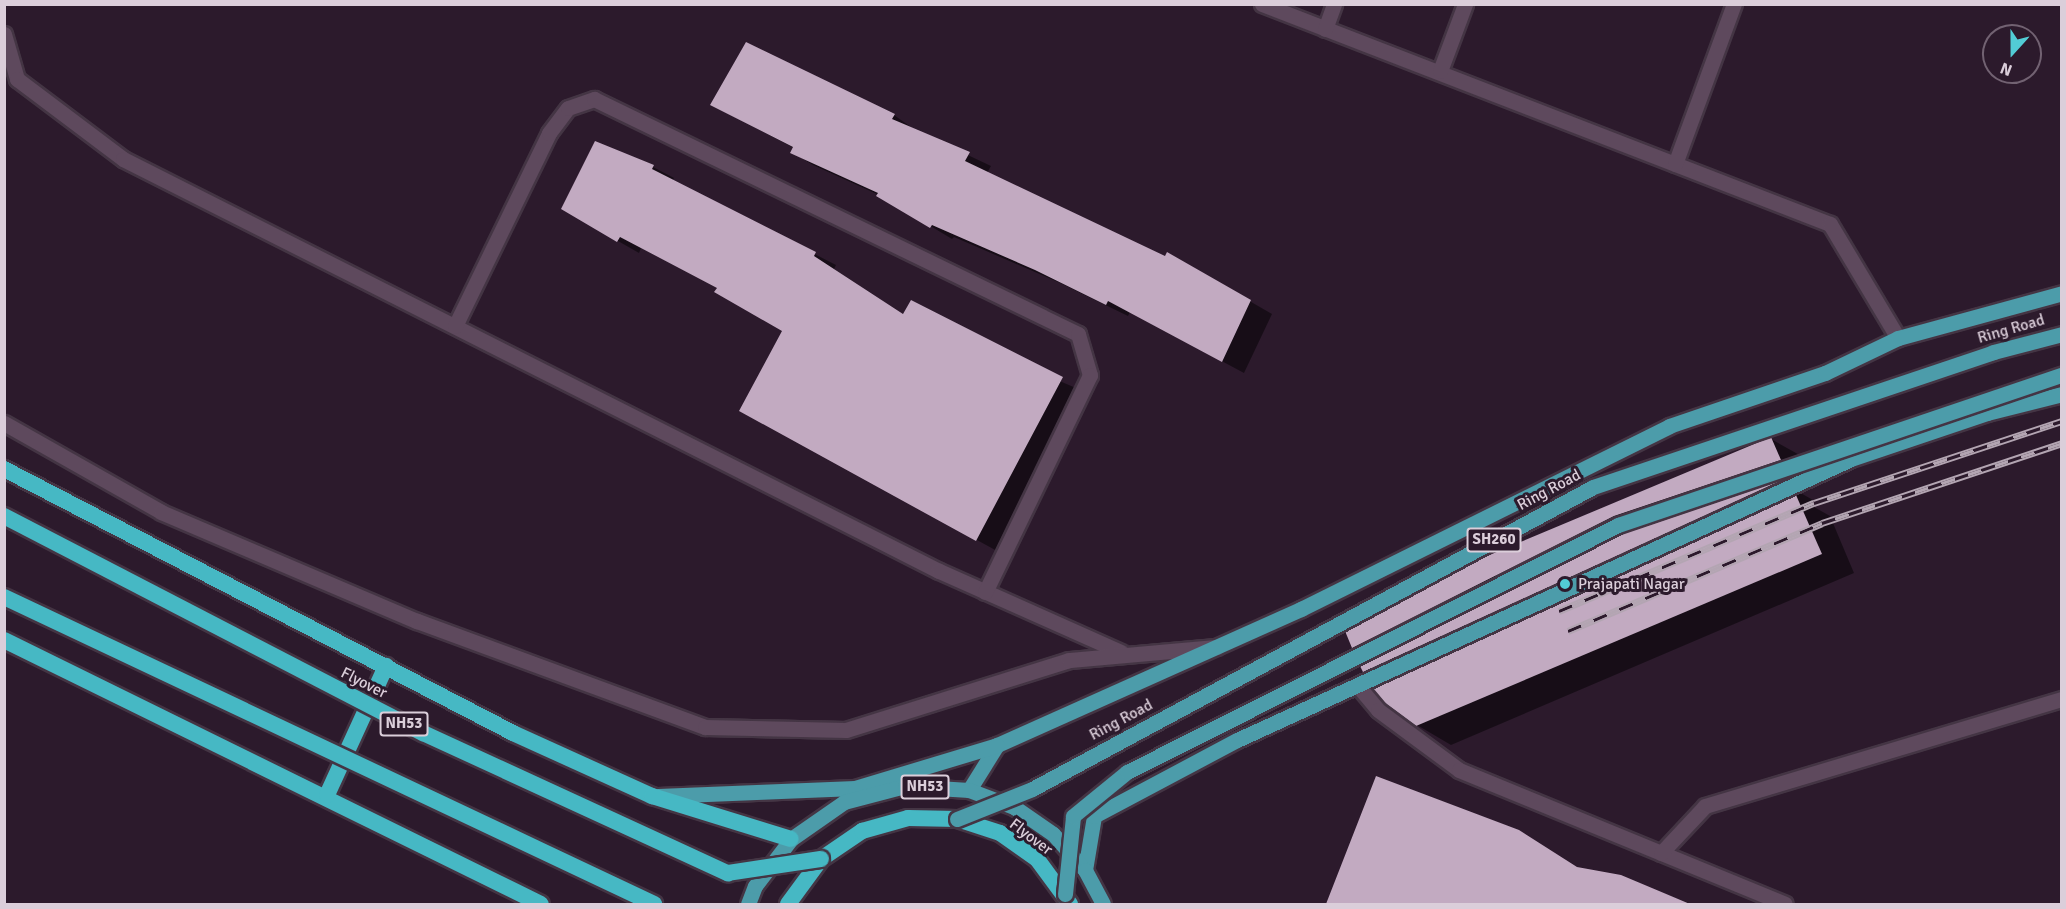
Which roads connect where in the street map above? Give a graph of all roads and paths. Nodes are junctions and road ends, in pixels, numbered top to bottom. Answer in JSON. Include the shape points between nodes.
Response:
{"nodes":[{"id":1,"x":1262,"y":4,"type":"edge"},
{"id":2,"x":1334,"y":4,"type":"edge"},
{"id":3,"x":1465,"y":4,"type":"edge"},
{"id":4,"x":1734,"y":4,"type":"edge"},
{"id":5,"x":1325,"y":28,"type":"junction"},
{"id":6,"x":4,"y":34,"type":"edge"},
{"id":7,"x":1440,"y":71,"type":"junction"},
{"id":8,"x":1675,"y":164,"type":"junction"},
{"id":9,"x":2061,"y":293,"type":"edge"},
{"id":10,"x":455,"y":326,"type":"junction"},
{"id":11,"x":2061,"y":334,"type":"edge"},
{"id":12,"x":1898,"y":338,"type":"junction"},
{"id":13,"x":2061,"y":375,"type":"edge"},
{"id":14,"x":2061,"y":394,"type":"edge"},
{"id":15,"x":4,"y":423,"type":"edge"},
{"id":16,"x":4,"y":469,"type":"edge"},
{"id":17,"x":4,"y":516,"type":"edge"},
{"id":18,"x":985,"y":592,"type":"junction"},
{"id":19,"x":4,"y":597,"type":"edge"},
{"id":20,"x":4,"y":640,"type":"edge"},
{"id":21,"x":1219,"y":647,"type":"junction"},
{"id":22,"x":1121,"y":652,"type":"junction"},
{"id":23,"x":386,"y":666,"type":"junction"},
{"id":24,"x":1358,"y":686,"type":"junction"},
{"id":25,"x":2061,"y":699,"type":"edge"},
{"id":26,"x":997,"y":745,"type":"junction"},
{"id":27,"x":969,"y":790,"type":"junction"},
{"id":28,"x":327,"y":795,"type":"junction"},
{"id":29,"x":652,"y":796,"type":"junction"},
{"id":30,"x":957,"y":819,"type":"junction"},
{"id":31,"x":791,"y":839,"type":"junction"},
{"id":32,"x":1661,"y":853,"type":"junction"},
{"id":33,"x":821,"y":859,"type":"junction"},
{"id":34,"x":1085,"y":870,"type":"junction"},
{"id":35,"x":1068,"y":899,"type":"edge"},
{"id":36,"x":1766,"y":901,"type":"edge"},
{"id":37,"x":542,"y":904,"type":"edge"},
{"id":38,"x":654,"y":904,"type":"edge"},
{"id":39,"x":748,"y":904,"type":"edge"},
{"id":40,"x":788,"y":904,"type":"edge"},
{"id":41,"x":1103,"y":904,"type":"edge"},
{"id":42,"x":1785,"y":904,"type":"edge"}],
"edges":[{"from":1,"to":5,"type":"street"},
{"from":2,"to":5,"type":"street"},
{"from":3,"to":7,"type":"street"},
{"from":4,"to":8,"type":"street"},
{"from":5,"to":7,"type":"street"},
{"from":6,"to":10,"type":"street","via":[[17,79],[123,159]]},
{"from":7,"to":8,"type":"street"},
{"from":8,"to":12,"type":"street","via":[[1830,224]]},
{"from":9,"to":12,"type":"main road"},
{"from":10,"to":18,"type":"street"},
{"from":10,"to":18,"type":"street","via":[[549,133],[568,108],[594,99],[1078,334],[1090,375]]},
{"from":11,"to":30,"type":"main road","name":"Ring Road","number":"SH260","bridge":true,"via":[[1981,356],[1593,487],[1032,789]]},
{"from":12,"to":21,"type":"main road","via":[[1825,372],[1668,426]]},
{"from":13,"to":35,"type":"main road","number":"SH260","bridge":true,"via":[[1618,525],[1127,772],[1073,816]]},
{"from":14,"to":24,"type":"main road","via":[[1987,413],[1851,459]]},
{"from":15,"to":22,"type":"street","via":[[171,516],[417,621],[705,727],[846,730],[1069,660]]},
{"from":16,"to":23,"type":"highway","number":"NH53"},
{"from":17,"to":33,"type":"highway","name":"Flyover","number":"NH53","bridge":true,"via":[[423,733],[728,873]]},
{"from":18,"to":22,"type":"street"},
{"from":19,"to":38,"type":"highway","bridge":true},
{"from":20,"to":28,"type":"highway"},
{"from":21,"to":22,"type":"street"},
{"from":21,"to":26,"type":"main road"},
{"from":23,"to":28,"type":"highway"},
{"from":23,"to":29,"type":"highway","number":"NH53","via":[[513,733]]},
{"from":24,"to":32,"type":"street","via":[[1378,710],[1459,770]]},
{"from":24,"to":34,"type":"main road","via":[[1237,740],[1094,816]]},
{"from":25,"to":32,"type":"street","via":[[1706,806]]},
{"from":26,"to":27,"type":"main road"},
{"from":26,"to":29,"type":"main road","via":[[855,788]]},
{"from":27,"to":31,"type":"main road","number":"NH53","via":[[905,786],[844,802]]},
{"from":27,"to":34,"type":"main road","number":"NH53","via":[[1014,807],[1053,834]]},
{"from":28,"to":37,"type":"highway"},
{"from":29,"to":31,"type":"highway","number":"NH53"},
{"from":30,"to":33,"type":"highway","name":"Flyover","number":"NH53","via":[[908,818],[862,831]]},
{"from":30,"to":35,"type":"highway","name":"Flyover","number":"NH53","via":[[1000,833],[1037,859]]},
{"from":31,"to":39,"type":"main road","number":"NH53","via":[[754,886]]},
{"from":32,"to":36,"type":"street"},
{"from":33,"to":40,"type":"highway","name":"Flyover","number":"NH53"},
{"from":34,"to":41,"type":"main road","number":"NH53"},
{"from":36,"to":42,"type":"street"}]}
